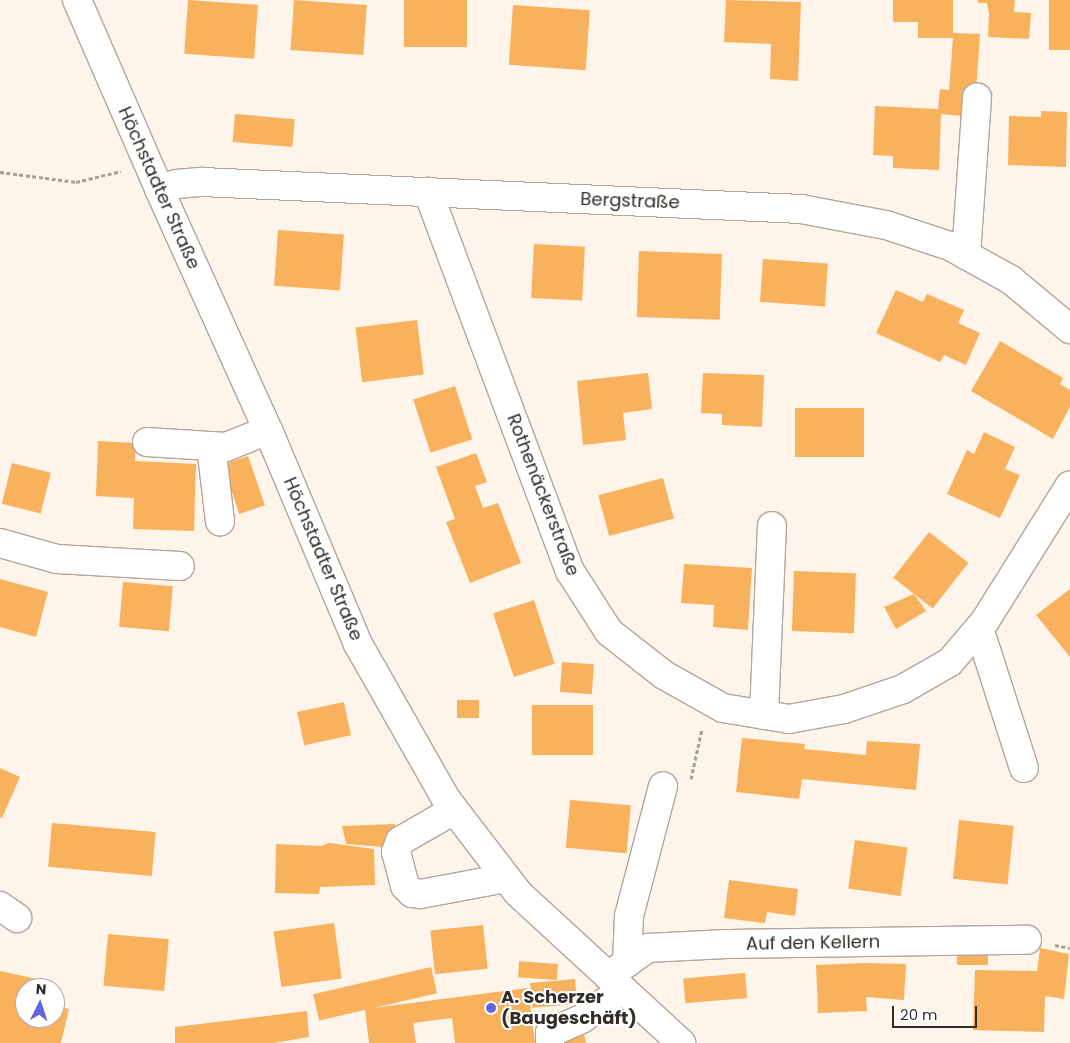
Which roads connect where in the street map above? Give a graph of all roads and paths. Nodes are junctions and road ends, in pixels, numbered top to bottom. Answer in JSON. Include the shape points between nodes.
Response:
{"nodes":[{"id":1,"x":77,"y":0,"type":"edge"},
{"id":2,"x":977,"y":97,"type":"dead end"},
{"id":3,"x":148,"y":163,"type":"junction"},
{"id":4,"x":0,"y":172,"type":"edge"},
{"id":5,"x":159,"y":189,"type":"junction"},
{"id":6,"x":428,"y":192,"type":"junction"},
{"id":7,"x":966,"y":255,"type":"junction"},
{"id":8,"x":1070,"y":328,"type":"edge"},
{"id":9,"x":268,"y":430,"type":"junction"},
{"id":10,"x":147,"y":442,"type":"dead end"},
{"id":11,"x":211,"y":446,"type":"junction"},
{"id":12,"x":1070,"y":485,"type":"edge"},
{"id":13,"x":220,"y":521,"type":"dead end"},
{"id":14,"x":772,"y":526,"type":"dead end"},
{"id":15,"x":0,"y":543,"type":"edge"},
{"id":16,"x":180,"y":566,"type":"dead end"},
{"id":17,"x":980,"y":628,"type":"junction"},
{"id":18,"x":764,"y":715,"type":"junction"},
{"id":19,"x":1024,"y":768,"type":"dead end"},
{"id":20,"x":663,"y":786,"type":"dead end"},
{"id":21,"x":454,"y":810,"type":"junction"},
{"id":22,"x":506,"y":878,"type":"junction"},
{"id":23,"x":1027,"y":940,"type":"dead end"},
{"id":24,"x":620,"y":976,"type":"junction"},
{"id":25,"x":550,"y":1043,"type":"edge"},
{"id":26,"x":681,"y":1043,"type":"edge"}],
"edges":[{"from":1,"to":3,"type":"street","name":"Höchstadter Straße"},
{"from":2,"to":7,"type":"street"},
{"from":3,"to":4,"type":"path","via":[[76,182]]},
{"from":3,"to":5,"type":"street","name":"Höchstadter Straße"},
{"from":5,"to":6,"type":"street","name":"Bergstraße","via":[[202,182]]},
{"from":5,"to":9,"type":"street","name":"Höchstadter Straße"},
{"from":6,"to":7,"type":"street","name":"Bergstraße","via":[[801,209],[886,225],[950,246]]},
{"from":6,"to":18,"type":"street","name":"Rothenäckerstraße","via":[[570,571],[609,632],[664,675],[708,700],[723,708]]},
{"from":7,"to":8,"type":"street","name":"Bergstraße","via":[[1011,280]]},
{"from":9,"to":11,"type":"street","via":[[226,448]]},
{"from":9,"to":21,"type":"street","name":"Höchstadter Straße","via":[[358,644]]},
{"from":10,"to":11,"type":"street"},
{"from":11,"to":13,"type":"street"},
{"from":12,"to":17,"type":"street","name":"Rothenäckerstraße"},
{"from":14,"to":18,"type":"street"},
{"from":15,"to":16,"type":"street","via":[[57,559]]},
{"from":17,"to":18,"type":"street","name":"Rothenäckerstraße","via":[[950,662],[903,689],[844,709],[789,719]]},
{"from":17,"to":19,"type":"street"},
{"from":20,"to":24,"type":"street","via":[[629,916]]},
{"from":21,"to":22,"type":"street","name":"Höchstadter Straße"},
{"from":21,"to":22,"type":"street","via":[[400,841],[396,852],[405,886],[412,893],[422,894]]},
{"from":22,"to":24,"type":"street","name":"Höchstadter Straße","via":[[518,894]]},
{"from":23,"to":24,"type":"street","name":"Auf den Kellern","via":[[648,948]]},
{"from":24,"to":25,"type":"street","name":"Auf den Kellern","via":[[583,1018],[550,1033]]},
{"from":24,"to":26,"type":"street","name":"Höchstadter Straße"}]}
